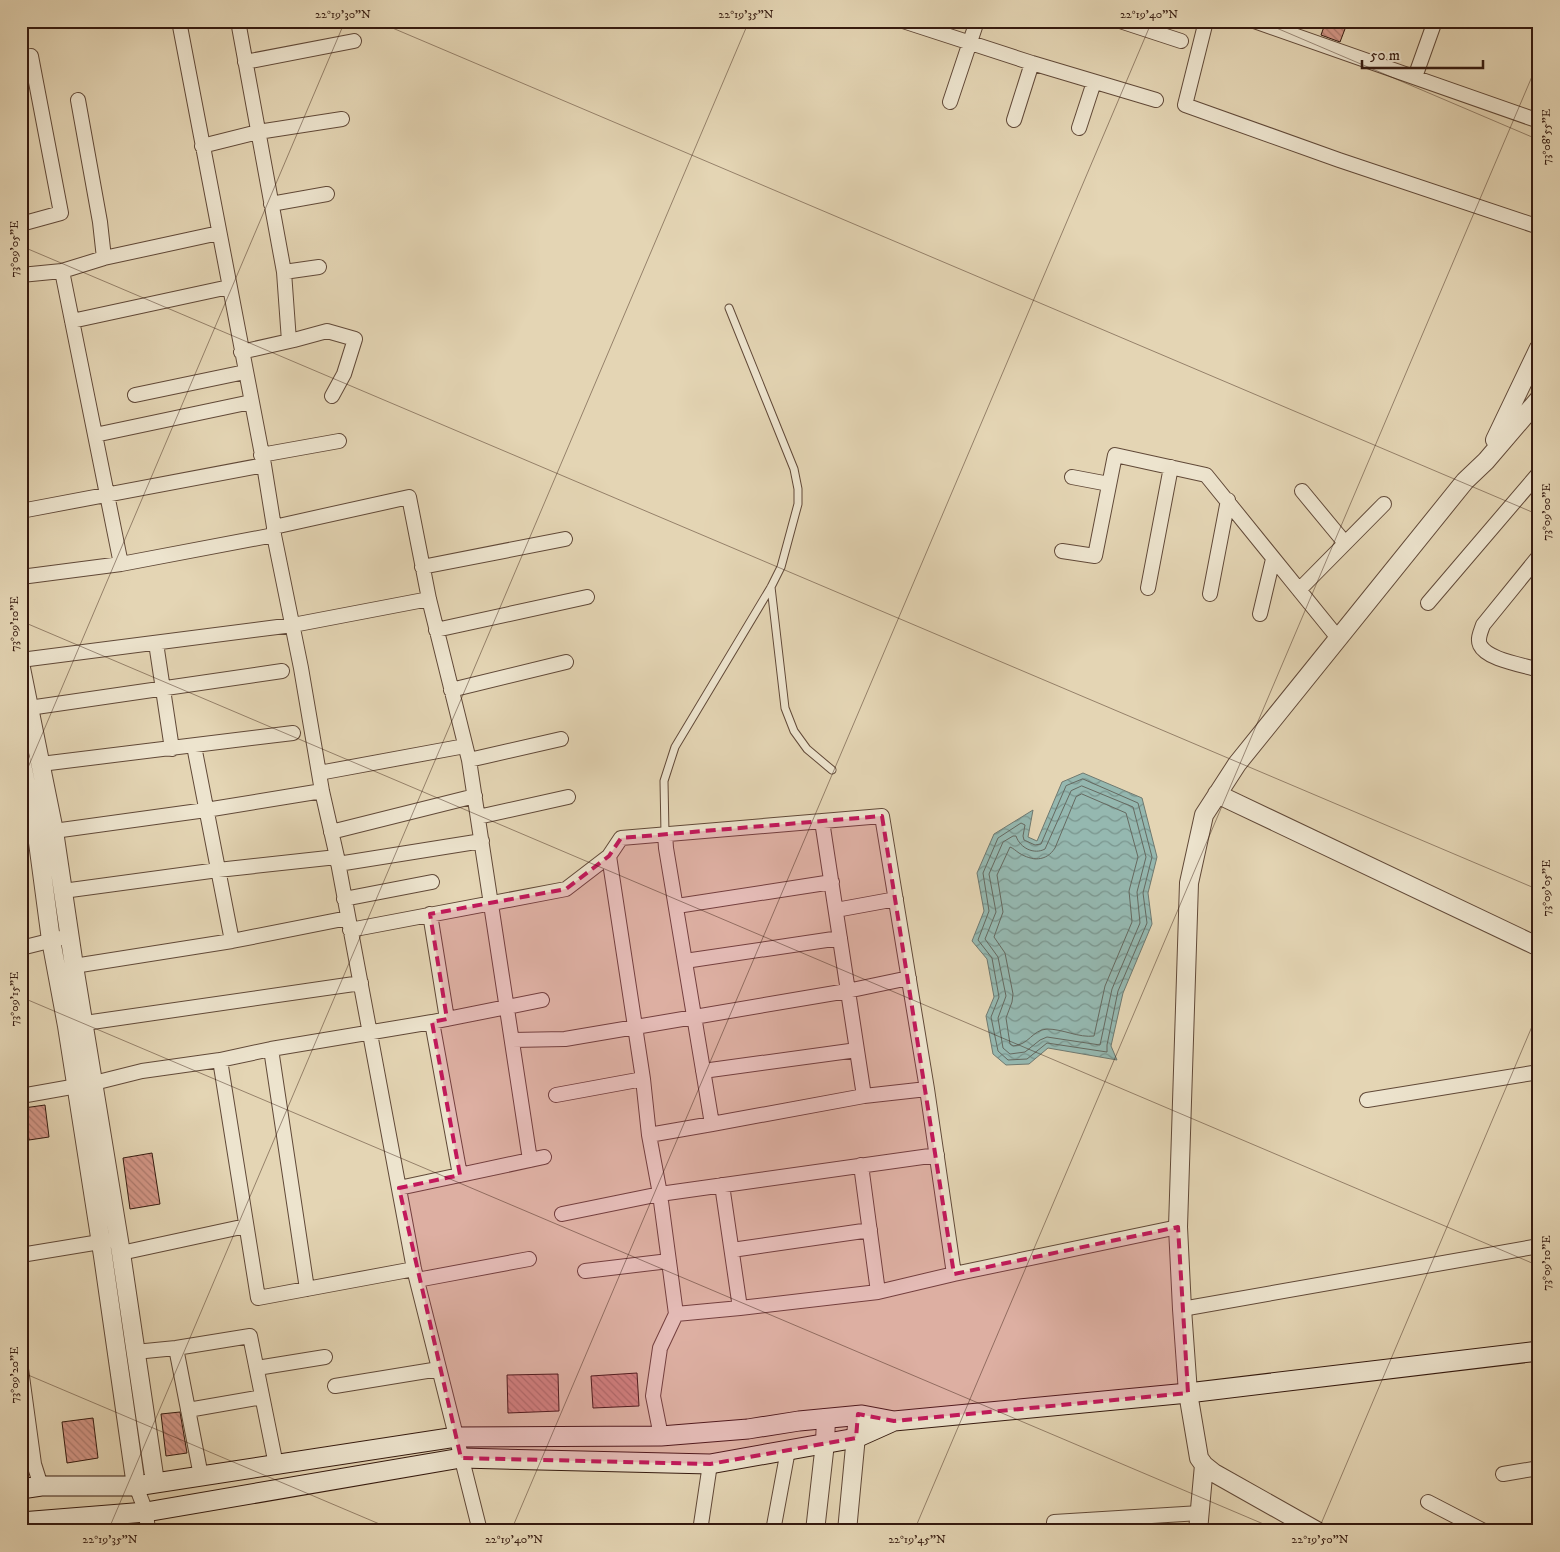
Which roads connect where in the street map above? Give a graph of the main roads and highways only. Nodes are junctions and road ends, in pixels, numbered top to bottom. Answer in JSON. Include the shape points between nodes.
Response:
{"nodes":[{"id":1,"x":1539,"y":1351,"type":"edge"},
{"id":2,"x":894,"y":1421,"type":"junction"},
{"id":3,"x":21,"y":1489,"type":"edge"},
{"id":4,"x":21,"y":1522,"type":"edge"}],
"edges":[{"from":1,"to":2,"type":"main road","via":[[1188,1393]]},
{"from":2,"to":3,"type":"main road","via":[[858,1416],[826,1418],[661,1436],[456,1437],[146,1484]]},
{"from":2,"to":4,"type":"main road","via":[[856,1438],[710,1464],[462,1458],[146,1512]]}]}
